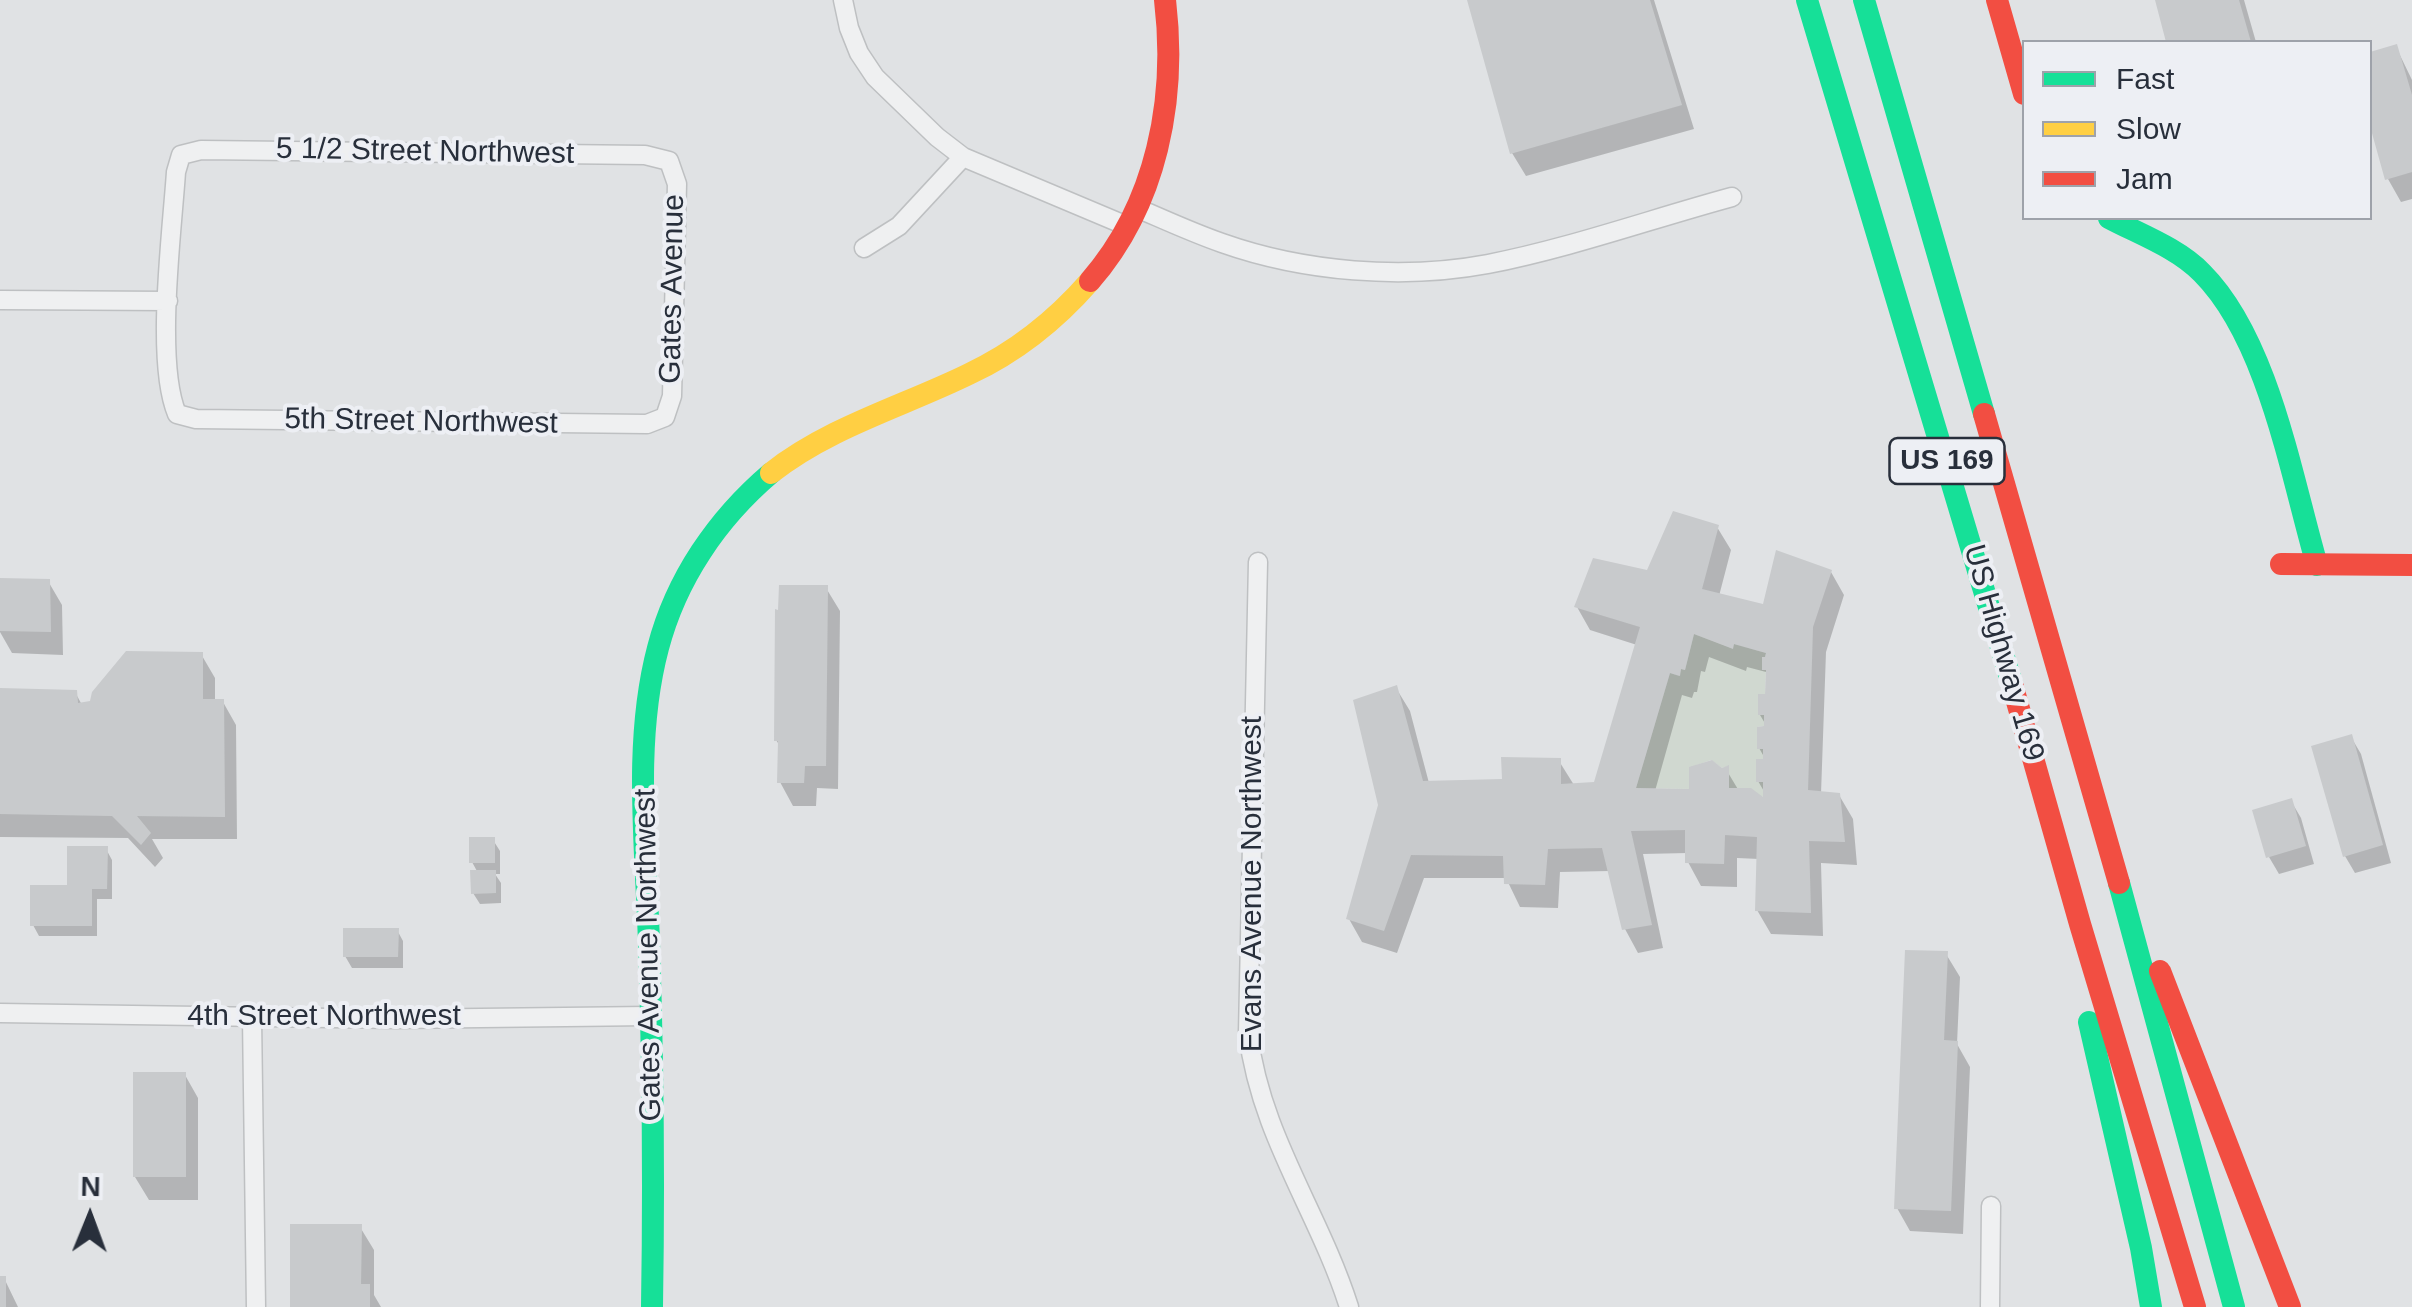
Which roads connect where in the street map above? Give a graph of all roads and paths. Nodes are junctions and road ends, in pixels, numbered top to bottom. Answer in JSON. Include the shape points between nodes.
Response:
{"nodes":[{"id":1,"x":844,"y":0,"type":"edge"},
{"id":2,"x":1166,"y":0,"type":"edge"},
{"id":3,"x":1808,"y":0,"type":"edge"},
{"id":4,"x":1864,"y":0,"type":"edge"},
{"id":5,"x":1997,"y":0,"type":"edge"},
{"id":6,"x":2022,"y":87,"type":"edge"},
{"id":7,"x":963,"y":157,"type":"junction"},
{"id":8,"x":669,"y":161,"type":"joint"},
{"id":9,"x":1732,"y":197,"type":"dead end"},
{"id":10,"x":1132,"y":217,"type":"junction"},
{"id":11,"x":2114,"y":220,"type":"edge"},
{"id":12,"x":864,"y":248,"type":"dead end"},
{"id":13,"x":0,"y":300,"type":"edge"},
{"id":14,"x":168,"y":301,"type":"junction"},
{"id":15,"x":666,"y":416,"type":"joint"},
{"id":16,"x":1258,"y":562,"type":"dead end"},
{"id":17,"x":2281,"y":564,"type":"dead end"},
{"id":18,"x":2317,"y":564,"type":"junction"},
{"id":19,"x":2412,"y":565,"type":"edge"},
{"id":20,"x":2121,"y":889,"type":"junction"},
{"id":21,"x":2080,"y":924,"type":"junction"},
{"id":22,"x":0,"y":1014,"type":"edge"},
{"id":23,"x":649,"y":1016,"type":"junction"},
{"id":24,"x":252,"y":1017,"type":"junction"},
{"id":25,"x":1991,"y":1206,"type":"dead end"},
{"id":26,"x":256,"y":1307,"type":"edge"},
{"id":27,"x":652,"y":1307,"type":"edge"},
{"id":28,"x":1348,"y":1307,"type":"edge"},
{"id":29,"x":1990,"y":1307,"type":"edge"},
{"id":30,"x":2150,"y":1307,"type":"edge"},
{"id":31,"x":2196,"y":1307,"type":"edge"},
{"id":32,"x":2234,"y":1307,"type":"edge"},
{"id":33,"x":2290,"y":1307,"type":"edge"}],
"edges":[{"from":1,"to":7,"type":"street","via":[[854,40],[875,77]]},
{"from":2,"to":10,"type":"main road","name":"Gates Avenue Northwest","via":[[1168,109]]},
{"from":3,"to":21,"type":"main road","name":"US Highway 169","number":"US 169"},
{"from":4,"to":20,"type":"main road","name":"US Highway 169","number":"US 169"},
{"from":5,"to":6,"type":"main road"},
{"from":7,"to":10,"type":"street"},
{"from":7,"to":12,"type":"street","via":[[899,226]]},
{"from":8,"to":14,"type":"street","name":"5 1/2 Street Northwest","via":[[490,153],[181,155]]},
{"from":8,"to":15,"type":"street","name":"Gates Avenue","via":[[677,184],[672,396]]},
{"from":9,"to":10,"type":"street","via":[[1484,265],[1387,272],[1320,265]]},
{"from":10,"to":23,"type":"main road","name":"Gates Avenue Northwest","via":[[1090,282],[1037,332],[974,371],[789,458],[698,554],[653,662],[644,727]]},
{"from":11,"to":18,"type":"main road","via":[[2201,271],[2238,316],[2262,372]]},
{"from":13,"to":14,"type":"street"},
{"from":14,"to":15,"type":"street","name":"5th Street Northwest","via":[[168,394],[176,414],[196,419],[647,424]]},
{"from":16,"to":28,"type":"street","name":"Evans Avenue Northwest","via":[[1248,1033],[1265,1113]]},
{"from":17,"to":18,"type":"main road"},
{"from":18,"to":19,"type":"main road"},
{"from":20,"to":32,"type":"main road","name":"US Highway 169","number":"US 169"},
{"from":20,"to":33,"type":"main road","via":[[2164,980]]},
{"from":21,"to":30,"type":"main road","via":[[2078,972]]},
{"from":21,"to":31,"type":"main road","name":"US Highway 169","number":"US 169"},
{"from":22,"to":24,"type":"street","name":"4th Street Northwest"},
{"from":23,"to":24,"type":"street","name":"4th Street Northwest"},
{"from":23,"to":27,"type":"main road","name":"Gates Avenue Northwest"},
{"from":24,"to":26,"type":"street"},
{"from":25,"to":29,"type":"street"}]}
